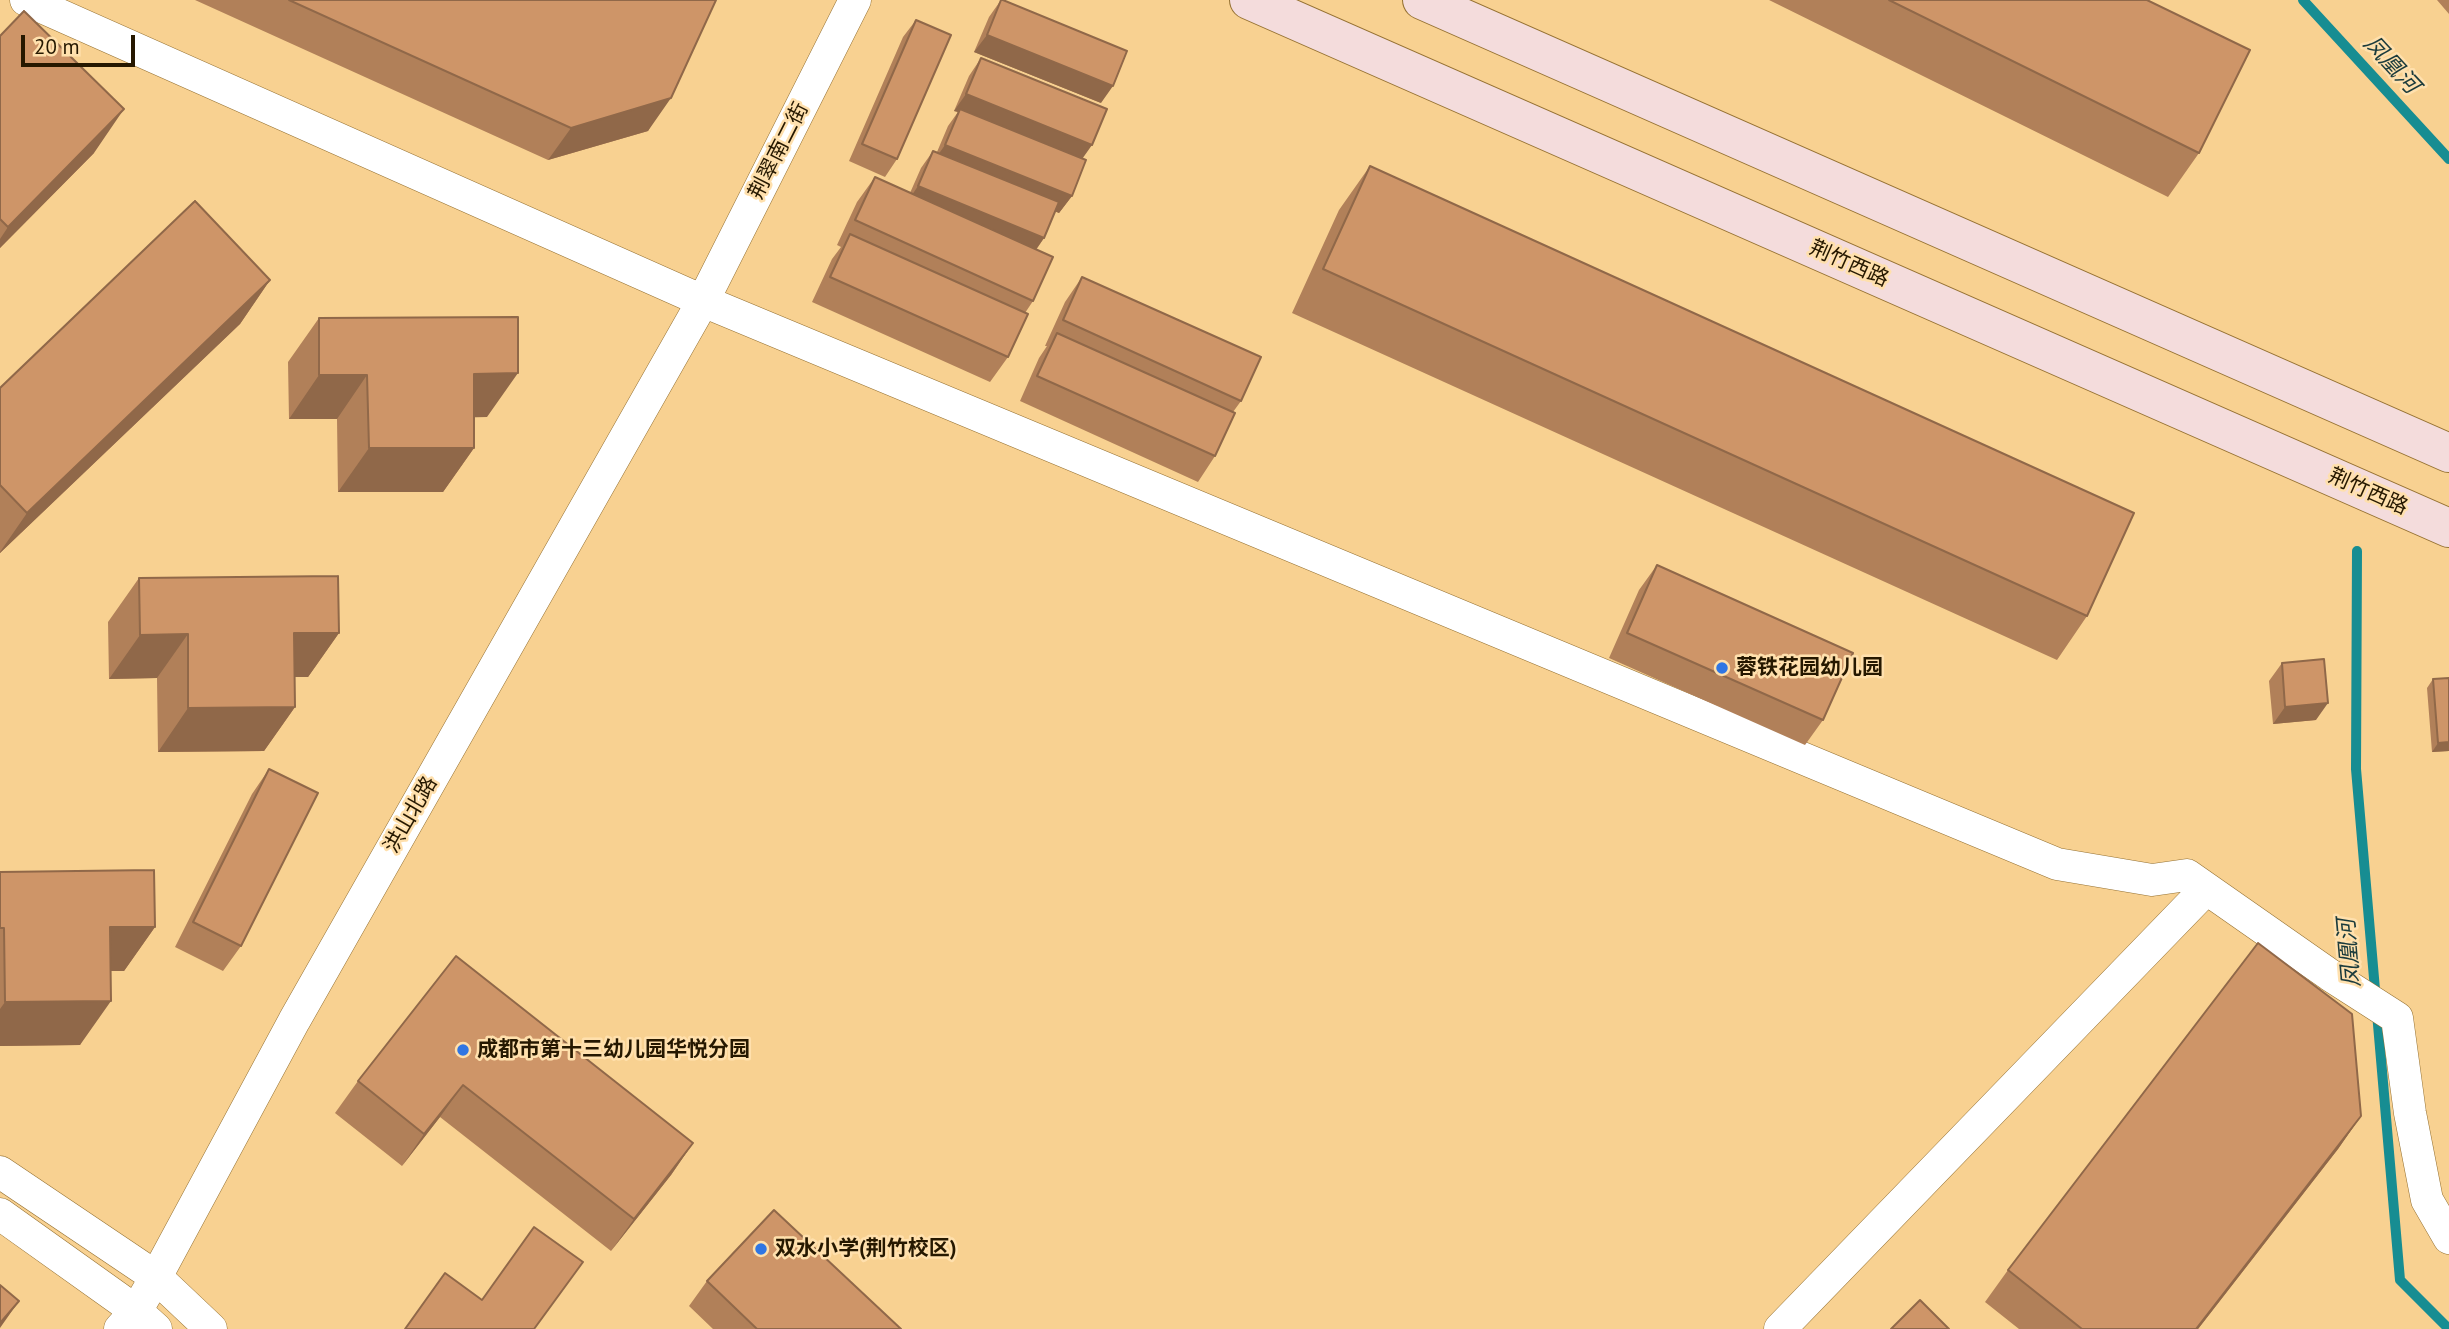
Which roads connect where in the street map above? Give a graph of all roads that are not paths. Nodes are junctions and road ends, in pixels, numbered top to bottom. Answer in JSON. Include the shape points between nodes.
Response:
{"nodes":[{"id":1,"x":26,"y":0,"type":"edge"},
{"id":2,"x":855,"y":0,"type":"edge"},
{"id":3,"x":1249,"y":0,"type":"edge"},
{"id":4,"x":1422,"y":0,"type":"edge"},
{"id":5,"x":703,"y":302,"type":"junction"},
{"id":6,"x":2449,"y":453,"type":"edge"},
{"id":7,"x":2449,"y":528,"type":"edge"},
{"id":8,"x":2206,"y":889,"type":"junction"},
{"id":9,"x":0,"y":1172,"type":"edge"},
{"id":10,"x":0,"y":1214,"type":"edge"},
{"id":11,"x":2449,"y":1238,"type":"edge"},
{"id":12,"x":156,"y":1277,"type":"junction"},
{"id":13,"x":137,"y":1323,"type":"edge"},
{"id":14,"x":211,"y":1329,"type":"edge"},
{"id":15,"x":1780,"y":1329,"type":"edge"}],
"edges":[{"from":1,"to":5,"type":"street"},
{"from":2,"to":5,"type":"street","name":"荆翠南二街"},
{"from":3,"to":7,"type":"main road","name":"荆竹西路"},
{"from":4,"to":6,"type":"main road"},
{"from":5,"to":8,"type":"street","via":[[2057,864],[2152,880],[2187,875]]},
{"from":5,"to":12,"type":"street","name":"洪山北路","via":[[294,1021]]},
{"from":8,"to":11,"type":"street","via":[[2397,1018],[2427,1200]]},
{"from":8,"to":15,"type":"street"},
{"from":9,"to":12,"type":"street"},
{"from":10,"to":13,"type":"street"},
{"from":12,"to":13,"type":"street","name":"洪山北路"},
{"from":12,"to":14,"type":"street"}]}
